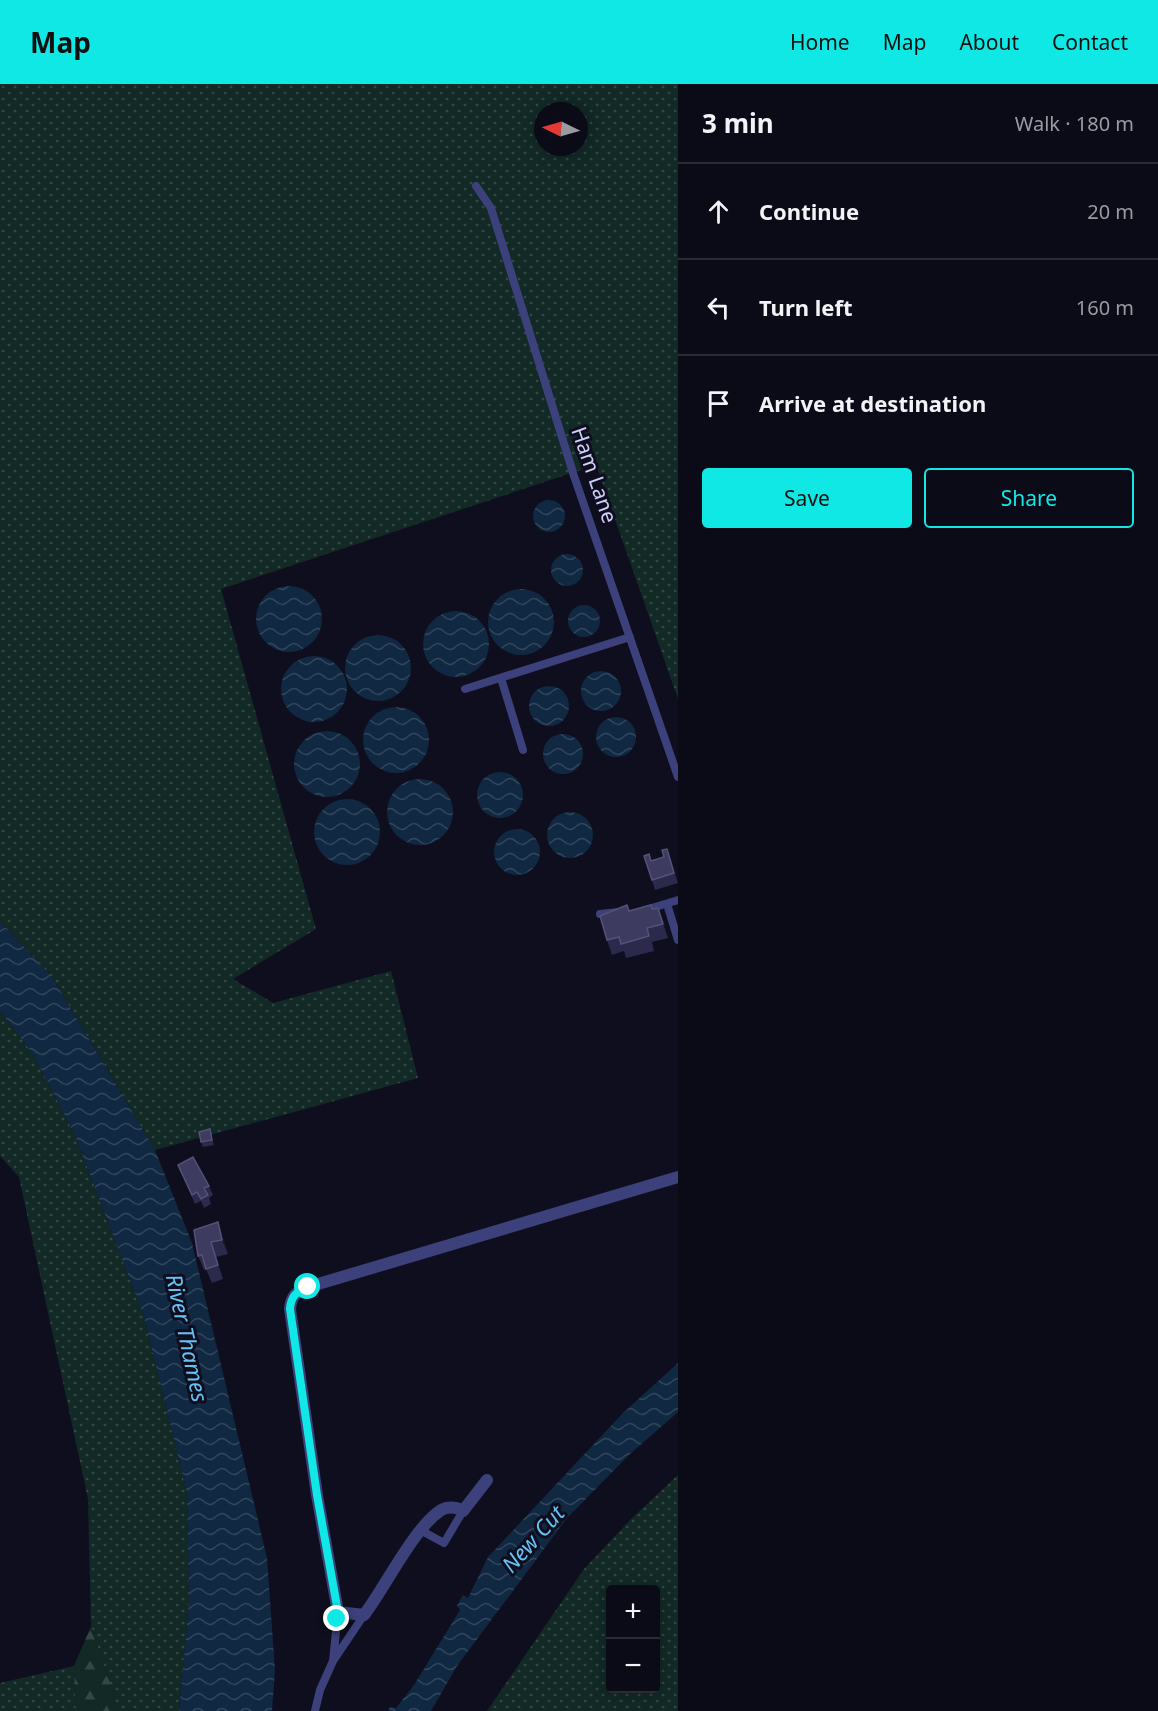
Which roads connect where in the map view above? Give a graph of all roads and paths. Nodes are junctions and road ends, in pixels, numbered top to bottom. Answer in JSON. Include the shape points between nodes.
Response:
{"nodes":[{"id":1,"x":476,"y":186,"type":"dead end"},
{"id":2,"x":630,"y":637,"type":"junction"},
{"id":3,"x":501,"y":678,"type":"junction"},
{"id":4,"x":465,"y":689,"type":"dead end"},
{"id":5,"x":523,"y":750,"type":"dead end"},
{"id":6,"x":678,"y":777,"type":"edge"},
{"id":7,"x":678,"y":900,"type":"edge"},
{"id":8,"x":667,"y":904,"type":"junction"},
{"id":9,"x":600,"y":914,"type":"edge"},
{"id":10,"x":678,"y":940,"type":"edge"},
{"id":11,"x":678,"y":1177,"type":"edge"},
{"id":12,"x":487,"y":1480,"type":"dead end"},
{"id":13,"x":463,"y":1511,"type":"junction"},
{"id":14,"x":422,"y":1531,"type":"junction"},
{"id":15,"x":338,"y":1612,"type":"junction"},
{"id":16,"x":364,"y":1615,"type":"junction"},
{"id":17,"x":333,"y":1661,"type":"junction"},
{"id":18,"x":315,"y":1711,"type":"edge"}],
"edges":[{"from":1,"to":2,"type":"lane","name":"Ham Lane","via":[[491,208],[574,477]]},
{"from":2,"to":3,"type":"lane"},
{"from":2,"to":6,"type":"lane","name":"Ham Lane"},
{"from":3,"to":4,"type":"lane"},
{"from":3,"to":5,"type":"lane"},
{"from":7,"to":8,"type":"lane"},
{"from":8,"to":9,"type":"lane","via":[[631,915]]},
{"from":8,"to":10,"type":"lane"},
{"from":11,"to":15,"type":"street","via":[[308,1287],[291,1299],[317,1495]]},
{"from":12,"to":13,"type":"street"},
{"from":13,"to":14,"type":"street","via":[[456,1507],[443,1509]]},
{"from":13,"to":14,"type":"lane","via":[[444,1543]]},
{"from":14,"to":16,"type":"street"},
{"from":15,"to":16,"type":"street"},
{"from":15,"to":17,"type":"lane"},
{"from":16,"to":17,"type":"lane"},
{"from":17,"to":18,"type":"lane"}]}
